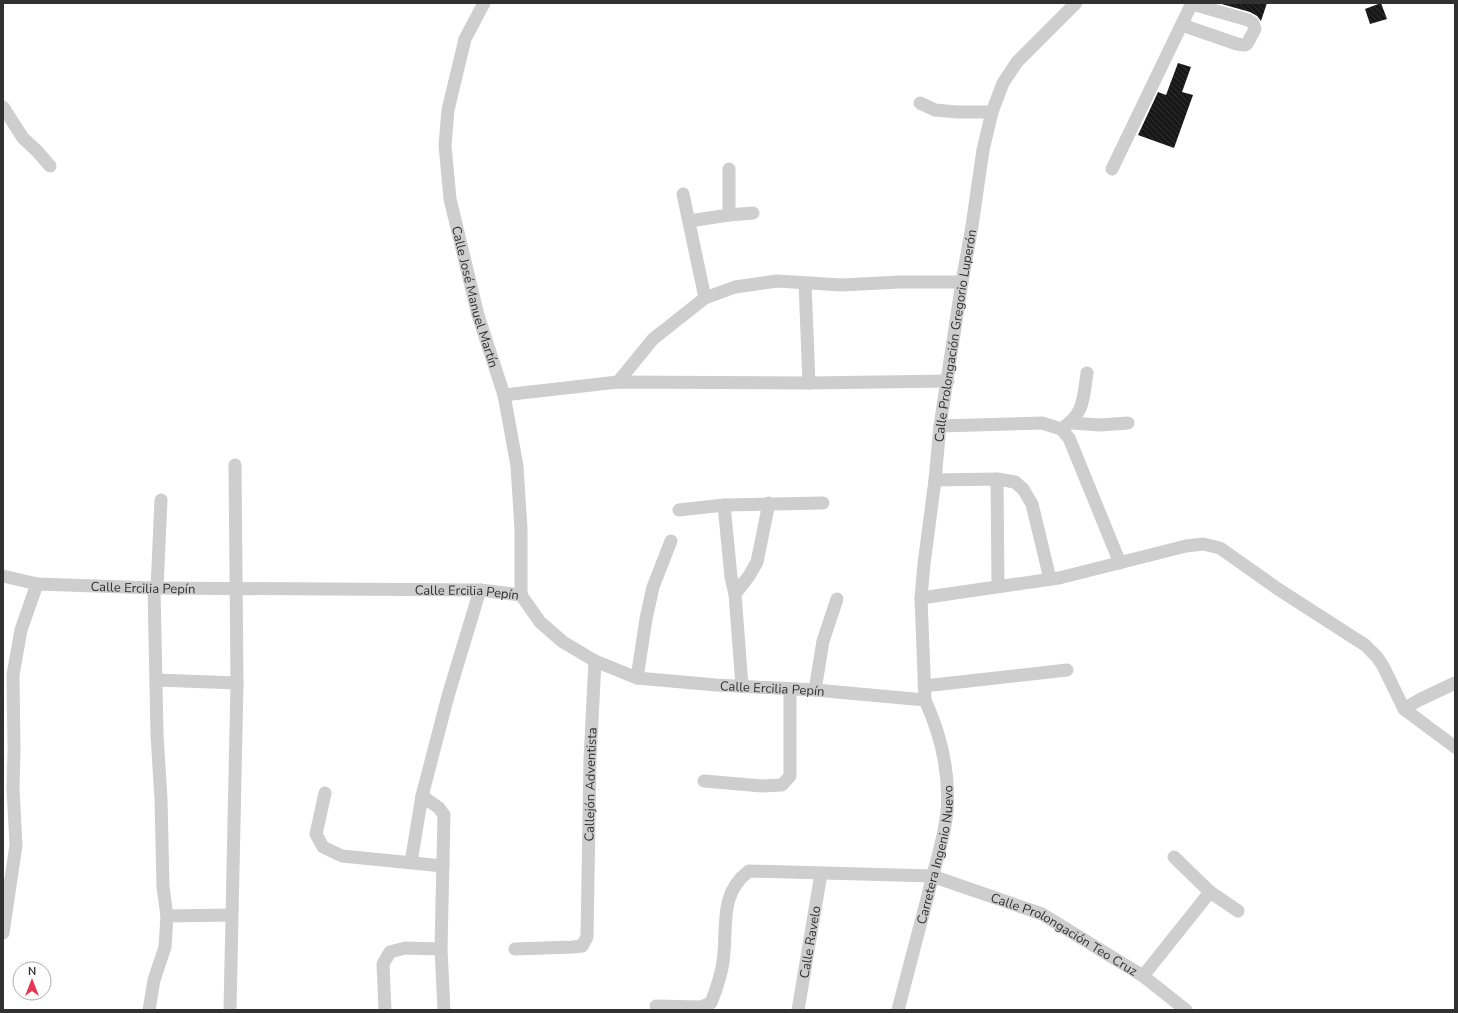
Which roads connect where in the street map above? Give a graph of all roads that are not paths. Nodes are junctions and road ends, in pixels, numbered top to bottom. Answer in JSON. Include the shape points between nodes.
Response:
{"nodes":[{"id":1,"x":484,"y":3,"type":"edge"},
{"id":2,"x":1076,"y":3,"type":"edge"},
{"id":3,"x":1192,"y":4,"type":"edge"},
{"id":4,"x":1182,"y":25,"type":"junction"},
{"id":5,"x":920,"y":103,"type":"dead end"},
{"id":6,"x":3,"y":107,"type":"edge"},
{"id":7,"x":992,"y":112,"type":"junction"},
{"id":8,"x":50,"y":166,"type":"dead end"},
{"id":9,"x":728,"y":169,"type":"dead end"},
{"id":10,"x":1112,"y":169,"type":"dead end"},
{"id":11,"x":683,"y":194,"type":"dead end"},
{"id":12,"x":753,"y":213,"type":"dead end"},
{"id":13,"x":729,"y":215,"type":"junction"},
{"id":14,"x":689,"y":221,"type":"junction"},
{"id":15,"x":962,"y":282,"type":"junction"},
{"id":16,"x":805,"y":283,"type":"junction"},
{"id":17,"x":705,"y":298,"type":"junction"},
{"id":18,"x":1087,"y":373,"type":"dead end"},
{"id":19,"x":948,"y":381,"type":"junction"},
{"id":20,"x":618,"y":382,"type":"junction"},
{"id":21,"x":809,"y":383,"type":"junction"},
{"id":22,"x":504,"y":396,"type":"junction"},
{"id":23,"x":1128,"y":424,"type":"dead end"},
{"id":24,"x":940,"y":426,"type":"junction"},
{"id":25,"x":1066,"y":426,"type":"junction"},
{"id":26,"x":235,"y":464,"type":"dead end"},
{"id":27,"x":996,"y":479,"type":"junction"},
{"id":28,"x":935,"y":480,"type":"junction"},
{"id":29,"x":161,"y":500,"type":"dead end"},
{"id":30,"x":769,"y":503,"type":"junction"},
{"id":31,"x":823,"y":503,"type":"dead end"},
{"id":32,"x":724,"y":505,"type":"junction"},
{"id":33,"x":679,"y":510,"type":"dead end"},
{"id":34,"x":671,"y":541,"type":"dead end"},
{"id":35,"x":1120,"y":563,"type":"junction"},
{"id":36,"x":3,"y":576,"type":"edge"},
{"id":37,"x":1050,"y":579,"type":"junction"},
{"id":38,"x":37,"y":584,"type":"junction"},
{"id":39,"x":998,"y":586,"type":"junction"},
{"id":40,"x":156,"y":588,"type":"junction"},
{"id":41,"x":236,"y":589,"type":"junction"},
{"id":42,"x":480,"y":590,"type":"junction"},
{"id":43,"x":735,"y":594,"type":"junction"},
{"id":44,"x":521,"y":595,"type":"junction"},
{"id":45,"x":921,"y":598,"type":"junction"},
{"id":46,"x":837,"y":599,"type":"dead end"},
{"id":47,"x":595,"y":661,"type":"junction"},
{"id":48,"x":1067,"y":670,"type":"dead end"},
{"id":49,"x":8,"y":676,"type":"edge"},
{"id":50,"x":638,"y":678,"type":"junction"},
{"id":51,"x":156,"y":680,"type":"junction"},
{"id":52,"x":237,"y":683,"type":"junction"},
{"id":53,"x":1455,"y":683,"type":"edge"},
{"id":54,"x":742,"y":686,"type":"junction"},
{"id":55,"x":924,"y":686,"type":"junction"},
{"id":56,"x":790,"y":689,"type":"junction"},
{"id":57,"x":815,"y":690,"type":"junction"},
{"id":58,"x":925,"y":700,"type":"junction"},
{"id":59,"x":1404,"y":709,"type":"junction"},
{"id":60,"x":1455,"y":747,"type":"edge"},
{"id":61,"x":9,"y":751,"type":"edge"},
{"id":62,"x":704,"y":781,"type":"dead end"},
{"id":63,"x":325,"y":793,"type":"dead end"},
{"id":64,"x":422,"y":796,"type":"junction"},
{"id":65,"x":1174,"y":857,"type":"dead end"},
{"id":66,"x":411,"y":862,"type":"junction"},
{"id":67,"x":443,"y":866,"type":"junction"},
{"id":68,"x":821,"y":874,"type":"junction"},
{"id":69,"x":932,"y":876,"type":"junction"},
{"id":70,"x":1210,"y":892,"type":"junction"},
{"id":71,"x":1238,"y":911,"type":"dead end"},
{"id":72,"x":167,"y":916,"type":"junction"},
{"id":73,"x":231,"y":916,"type":"junction"},
{"id":74,"x":3,"y":934,"type":"edge"},
{"id":75,"x":515,"y":949,"type":"dead end"},
{"id":76,"x":440,"y":950,"type":"junction"},
{"id":77,"x":1143,"y":976,"type":"junction"},
{"id":78,"x":656,"y":1006,"type":"dead end"},
{"id":79,"x":149,"y":1010,"type":"edge"},
{"id":80,"x":230,"y":1010,"type":"edge"},
{"id":81,"x":386,"y":1010,"type":"edge"},
{"id":82,"x":444,"y":1010,"type":"edge"},
{"id":83,"x":798,"y":1010,"type":"edge"},
{"id":84,"x":898,"y":1010,"type":"edge"},
{"id":85,"x":1186,"y":1010,"type":"edge"}],
"edges":[{"from":1,"to":22,"type":"street","name":"Calle José Manuel Martín","via":[[465,39],[448,110],[445,145],[450,198],[478,315]]},
{"from":2,"to":7,"type":"street","name":"Calle Prolongación Gregorio Luperón","via":[[1017,62],[1004,83]]},
{"from":3,"to":4,"type":"street"},
{"from":3,"to":4,"type":"street","via":[[1253,23],[1254,29],[1247,44],[1237,44]]},
{"from":4,"to":10,"type":"street"},
{"from":5,"to":7,"type":"street","via":[[935,110]]},
{"from":6,"to":8,"type":"street","via":[[23,138]]},
{"from":7,"to":15,"type":"street","name":"Calle Prolongación Gregorio Luperón","via":[[983,150]]},
{"from":9,"to":13,"type":"street"},
{"from":11,"to":14,"type":"street"},
{"from":12,"to":13,"type":"street"},
{"from":13,"to":14,"type":"street"},
{"from":14,"to":17,"type":"street"},
{"from":15,"to":16,"type":"street","via":[[842,285]]},
{"from":15,"to":19,"type":"street","name":"Calle Prolongación Gregorio Luperón"},
{"from":16,"to":17,"type":"street","via":[[777,281],[735,287]]},
{"from":16,"to":21,"type":"street"},
{"from":17,"to":20,"type":"street","via":[[653,339]]},
{"from":18,"to":25,"type":"street","via":[[1078,414]]},
{"from":19,"to":21,"type":"street"},
{"from":19,"to":24,"type":"street","name":"Calle Prolongación Gregorio Luperón"},
{"from":20,"to":21,"type":"street"},
{"from":20,"to":22,"type":"street"},
{"from":22,"to":44,"type":"street","name":"Calle José Manuel Martín","via":[[518,466]]},
{"from":23,"to":25,"type":"street"},
{"from":24,"to":25,"type":"street","via":[[1042,423]]},
{"from":24,"to":28,"type":"street","name":"Calle Prolongación Gregorio Luperón"},
{"from":25,"to":35,"type":"street"},
{"from":26,"to":41,"type":"street"},
{"from":27,"to":28,"type":"street"},
{"from":27,"to":37,"type":"street","via":[[1015,482],[1023,489],[1032,504]]},
{"from":27,"to":39,"type":"street"},
{"from":28,"to":45,"type":"street","name":"Calle Prolongación Gregorio Luperón"},
{"from":29,"to":40,"type":"street"},
{"from":30,"to":31,"type":"street"},
{"from":30,"to":32,"type":"street"},
{"from":30,"to":43,"type":"street","via":[[757,562]]},
{"from":32,"to":33,"type":"street"},
{"from":32,"to":43,"type":"street"},
{"from":34,"to":50,"type":"street","via":[[653,587]]},
{"from":35,"to":37,"type":"street"},
{"from":35,"to":59,"type":"street","via":[[1186,546],[1203,544],[1220,548],[1365,645],[1383,666]]},
{"from":36,"to":38,"type":"street","name":"Calle Ercilia Pepín"},
{"from":37,"to":39,"type":"street"},
{"from":38,"to":40,"type":"street","name":"Calle Ercilia Pepín"},
{"from":38,"to":49,"type":"street"},
{"from":39,"to":45,"type":"street"},
{"from":40,"to":41,"type":"street","name":"Calle Ercilia Pepín"},
{"from":40,"to":51,"type":"street"},
{"from":41,"to":42,"type":"street","name":"Calle Ercilia Pepín"},
{"from":41,"to":52,"type":"street"},
{"from":42,"to":44,"type":"street","name":"Calle Ercilia Pepín"},
{"from":42,"to":64,"type":"street","via":[[448,696]]},
{"from":43,"to":54,"type":"street"},
{"from":44,"to":47,"type":"street","name":"Calle Ercilia Pepín","via":[[540,622],[563,642]]},
{"from":45,"to":55,"type":"street","name":"Calle Prolongación Gregorio Luperón"},
{"from":46,"to":57,"type":"street","via":[[823,641]]},
{"from":47,"to":50,"type":"street","name":"Calle Ercilia Pepín"},
{"from":47,"to":75,"type":"street","name":"Callejón Adventista","via":[[590,759],[588,938],[582,946]]},
{"from":48,"to":55,"type":"street"},
{"from":49,"to":61,"type":"street"},
{"from":50,"to":54,"type":"street","name":"Calle Ercilia Pepín"},
{"from":51,"to":52,"type":"street"},
{"from":51,"to":72,"type":"street","via":[[163,887]]},
{"from":52,"to":73,"type":"street"},
{"from":53,"to":59,"type":"street"},
{"from":54,"to":56,"type":"street","name":"Calle Ercilia Pepín"},
{"from":55,"to":58,"type":"street","name":"Calle Prolongación Gregorio Luperón"},
{"from":56,"to":57,"type":"street","name":"Calle Ercilia Pepín"},
{"from":56,"to":62,"type":"street","via":[[790,776],[786,781],[782,785],[762,786]]},
{"from":57,"to":58,"type":"street","name":"Calle Ercilia Pepín"},
{"from":58,"to":69,"type":"street","name":"Carretera Ingenio Nuevo","via":[[941,744],[948,791],[942,842]]},
{"from":59,"to":60,"type":"street"},
{"from":61,"to":74,"type":"street","via":[[16,845]]},
{"from":63,"to":66,"type":"street","via":[[316,834],[323,847],[342,856]]},
{"from":64,"to":66,"type":"street"},
{"from":64,"to":67,"type":"street","via":[[439,808],[444,815]]},
{"from":65,"to":70,"type":"street"},
{"from":66,"to":67,"type":"street"},
{"from":67,"to":76,"type":"street"},
{"from":68,"to":69,"type":"street","name":"Calle Prolongación Teo Cruz"},
{"from":68,"to":78,"type":"street","name":"Calle Prolongación Teo Cruz","via":[[749,871],[740,878],[728,901],[723,962],[711,1003],[701,1007]]},
{"from":68,"to":83,"type":"street","name":"Calle Ravelo"},
{"from":69,"to":77,"type":"street","name":"Calle Prolongación Teo Cruz","via":[[1042,914]]},
{"from":69,"to":84,"type":"street","name":"Carretera Ingenio Nuevo"},
{"from":70,"to":71,"type":"street"},
{"from":70,"to":77,"type":"street"},
{"from":72,"to":73,"type":"street"},
{"from":72,"to":79,"type":"street","via":[[165,947],[154,980]]},
{"from":73,"to":80,"type":"street"},
{"from":76,"to":81,"type":"street","via":[[405,948],[390,952],[383,964]]},
{"from":76,"to":82,"type":"street"},
{"from":77,"to":85,"type":"street","name":"Calle Prolongación Teo Cruz"}]}
